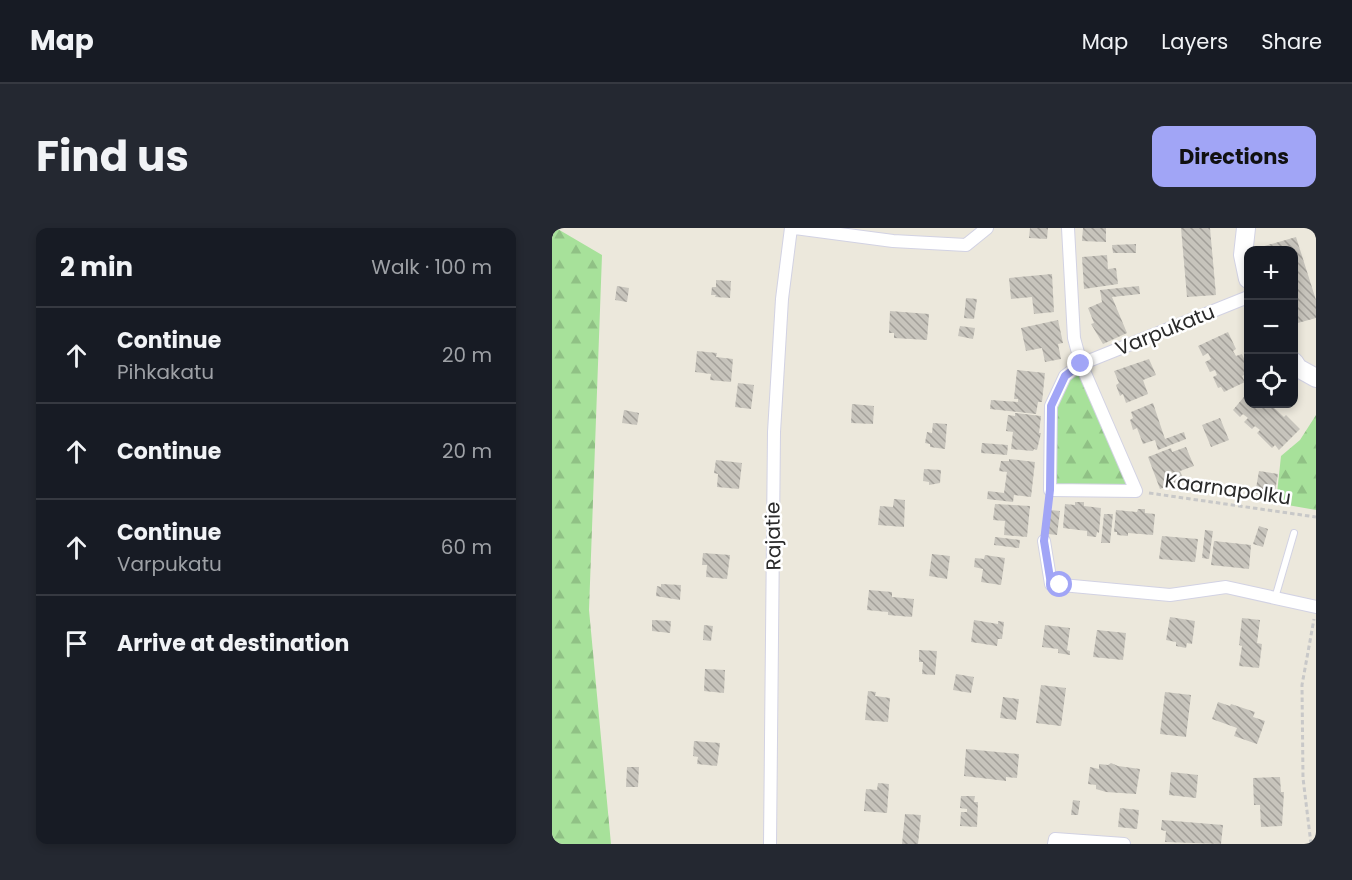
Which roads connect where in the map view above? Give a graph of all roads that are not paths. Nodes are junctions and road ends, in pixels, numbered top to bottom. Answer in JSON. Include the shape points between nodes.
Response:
{"nodes":[{"id":1,"x":793,"y":228,"type":"edge"},
{"id":2,"x":987,"y":228,"type":"edge"},
{"id":3,"x":1068,"y":228,"type":"edge"},
{"id":4,"x":1246,"y":228,"type":"edge"},
{"id":5,"x":1244,"y":246,"type":"edge"},
{"id":6,"x":1244,"y":299,"type":"edge"},
{"id":7,"x":1081,"y":364,"type":"junction"},
{"id":8,"x":1298,"y":368,"type":"edge"},
{"id":9,"x":1316,"y":378,"type":"edge"},
{"id":10,"x":1294,"y":533,"type":"dead end"},
{"id":11,"x":1044,"y":541,"type":"road end"},
{"id":12,"x":1275,"y":598,"type":"junction"},
{"id":13,"x":1316,"y":608,"type":"edge"},
{"id":14,"x":1055,"y":841,"type":"edge"},
{"id":15,"x":770,"y":844,"type":"edge"},
{"id":16,"x":1124,"y":844,"type":"edge"}],
"edges":[{"from":1,"to":2,"type":"street","via":[[893,241],[966,245]]},
{"from":1,"to":15,"type":"street","name":"Rajatie","via":[[782,299],[774,432]]},
{"from":3,"to":7,"type":"street","via":[[1074,338]]},
{"from":4,"to":5,"type":"street"},
{"from":6,"to":7,"type":"street","name":"Varpukatu"},
{"from":7,"to":7,"type":"street","name":"Varpukatu","via":[[1136,491],[1050,490],[1051,406],[1065,376]]},
{"from":8,"to":9,"type":"street"},
{"from":10,"to":12,"type":"lane"},
{"from":11,"to":12,"type":"street","via":[[1051,584],[1170,595],[1226,587]]},
{"from":12,"to":13,"type":"street"},
{"from":14,"to":16,"type":"street"}]}
